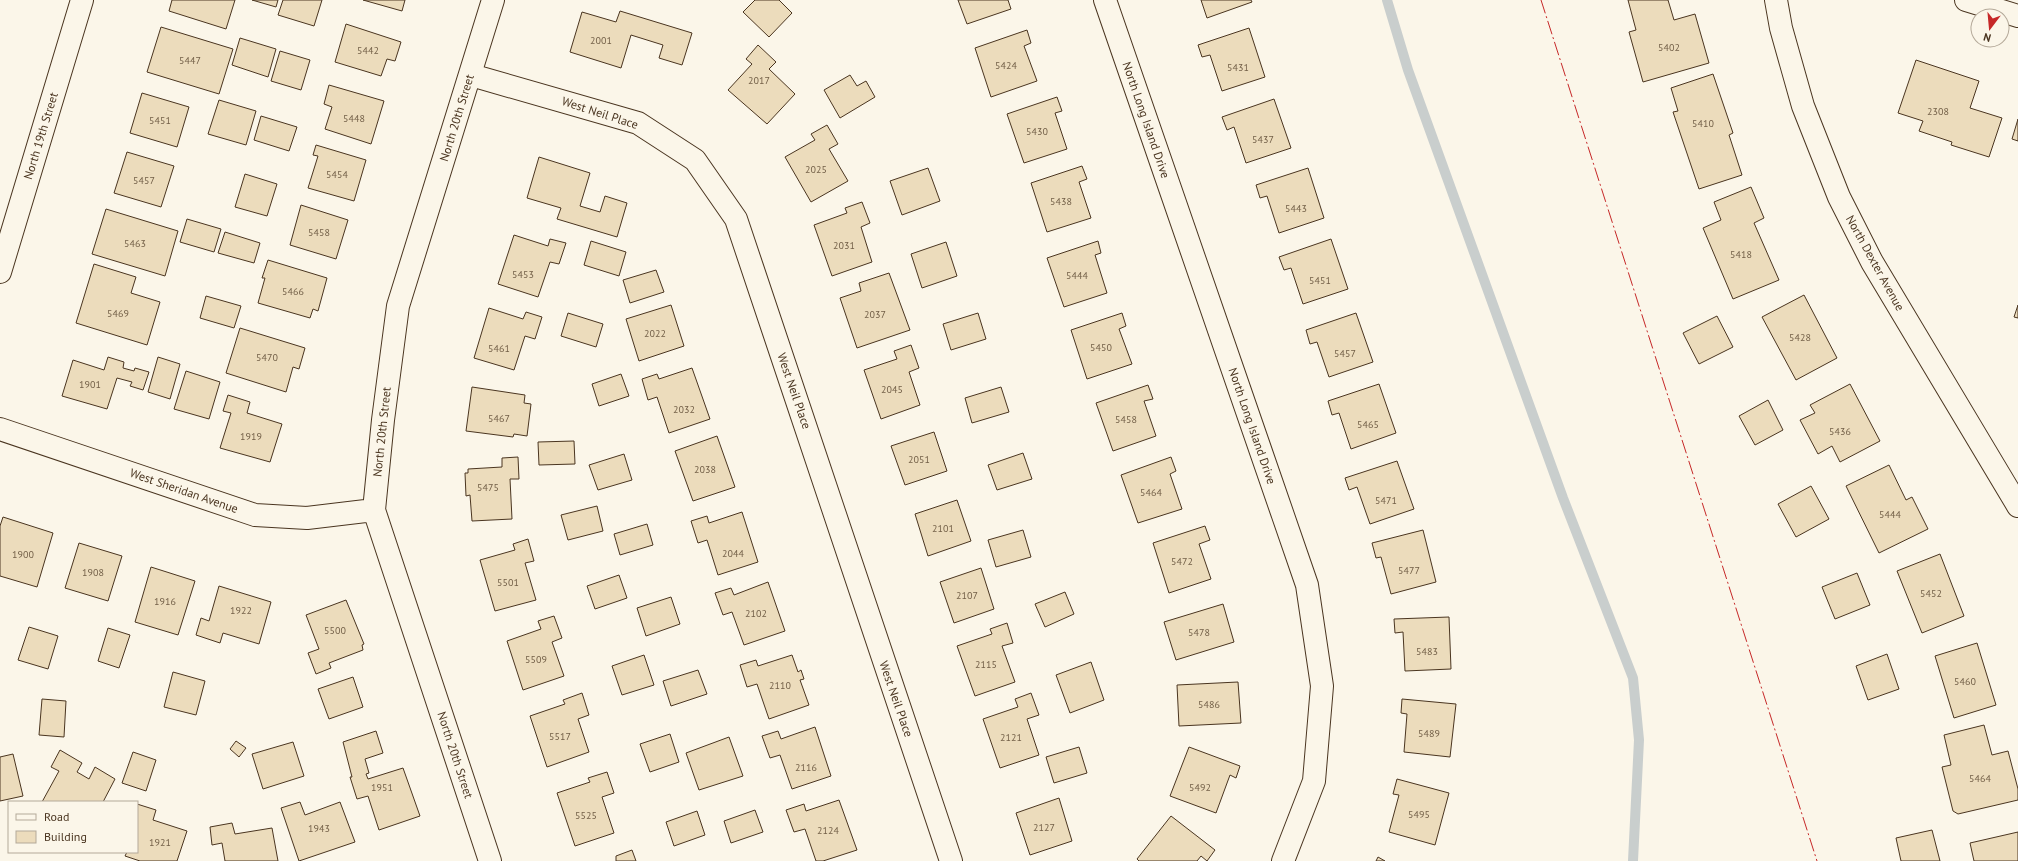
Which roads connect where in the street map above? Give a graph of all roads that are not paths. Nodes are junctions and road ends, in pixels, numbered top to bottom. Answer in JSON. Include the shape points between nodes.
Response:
{"nodes":[{"id":1,"x":82,"y":0,"type":"edge"},
{"id":2,"x":493,"y":0,"type":"edge"},
{"id":3,"x":1105,"y":0,"type":"edge"},
{"id":4,"x":1776,"y":0,"type":"edge"},
{"id":5,"x":1966,"y":0,"type":"edge"},
{"id":6,"x":2018,"y":16,"type":"edge"},
{"id":7,"x":471,"y":75,"type":"junction"},
{"id":8,"x":0,"y":272,"type":"edge"},
{"id":9,"x":0,"y":429,"type":"edge"},
{"id":10,"x":2018,"y":506,"type":"edge"},
{"id":11,"x":374,"y":510,"type":"junction"},
{"id":12,"x":490,"y":861,"type":"edge"},
{"id":13,"x":951,"y":861,"type":"edge"},
{"id":14,"x":1283,"y":861,"type":"edge"}],
"edges":[{"from":1,"to":8,"type":"street","name":"North 19th Street"},
{"from":2,"to":7,"type":"street","name":"North 20th Street"},
{"from":3,"to":14,"type":"street","name":"North Long Island Drive","via":[[1307,585],[1322,686],[1314,781]]},
{"from":4,"to":10,"type":"street","name":"North Dexter Avenue","via":[[1781,28],[1803,106],[1839,197],[1872,262]]},
{"from":5,"to":6,"type":"street"},
{"from":7,"to":11,"type":"street","name":"North 20th Street","via":[[398,306],[382,420]]},
{"from":7,"to":13,"type":"street","name":"West Neil Place","via":[[638,123],[695,160],[736,219]]},
{"from":9,"to":11,"type":"street","name":"West Sheridan Avenue","via":[[255,515],[307,518]]},
{"from":11,"to":12,"type":"street","name":"North 20th Street"}]}
